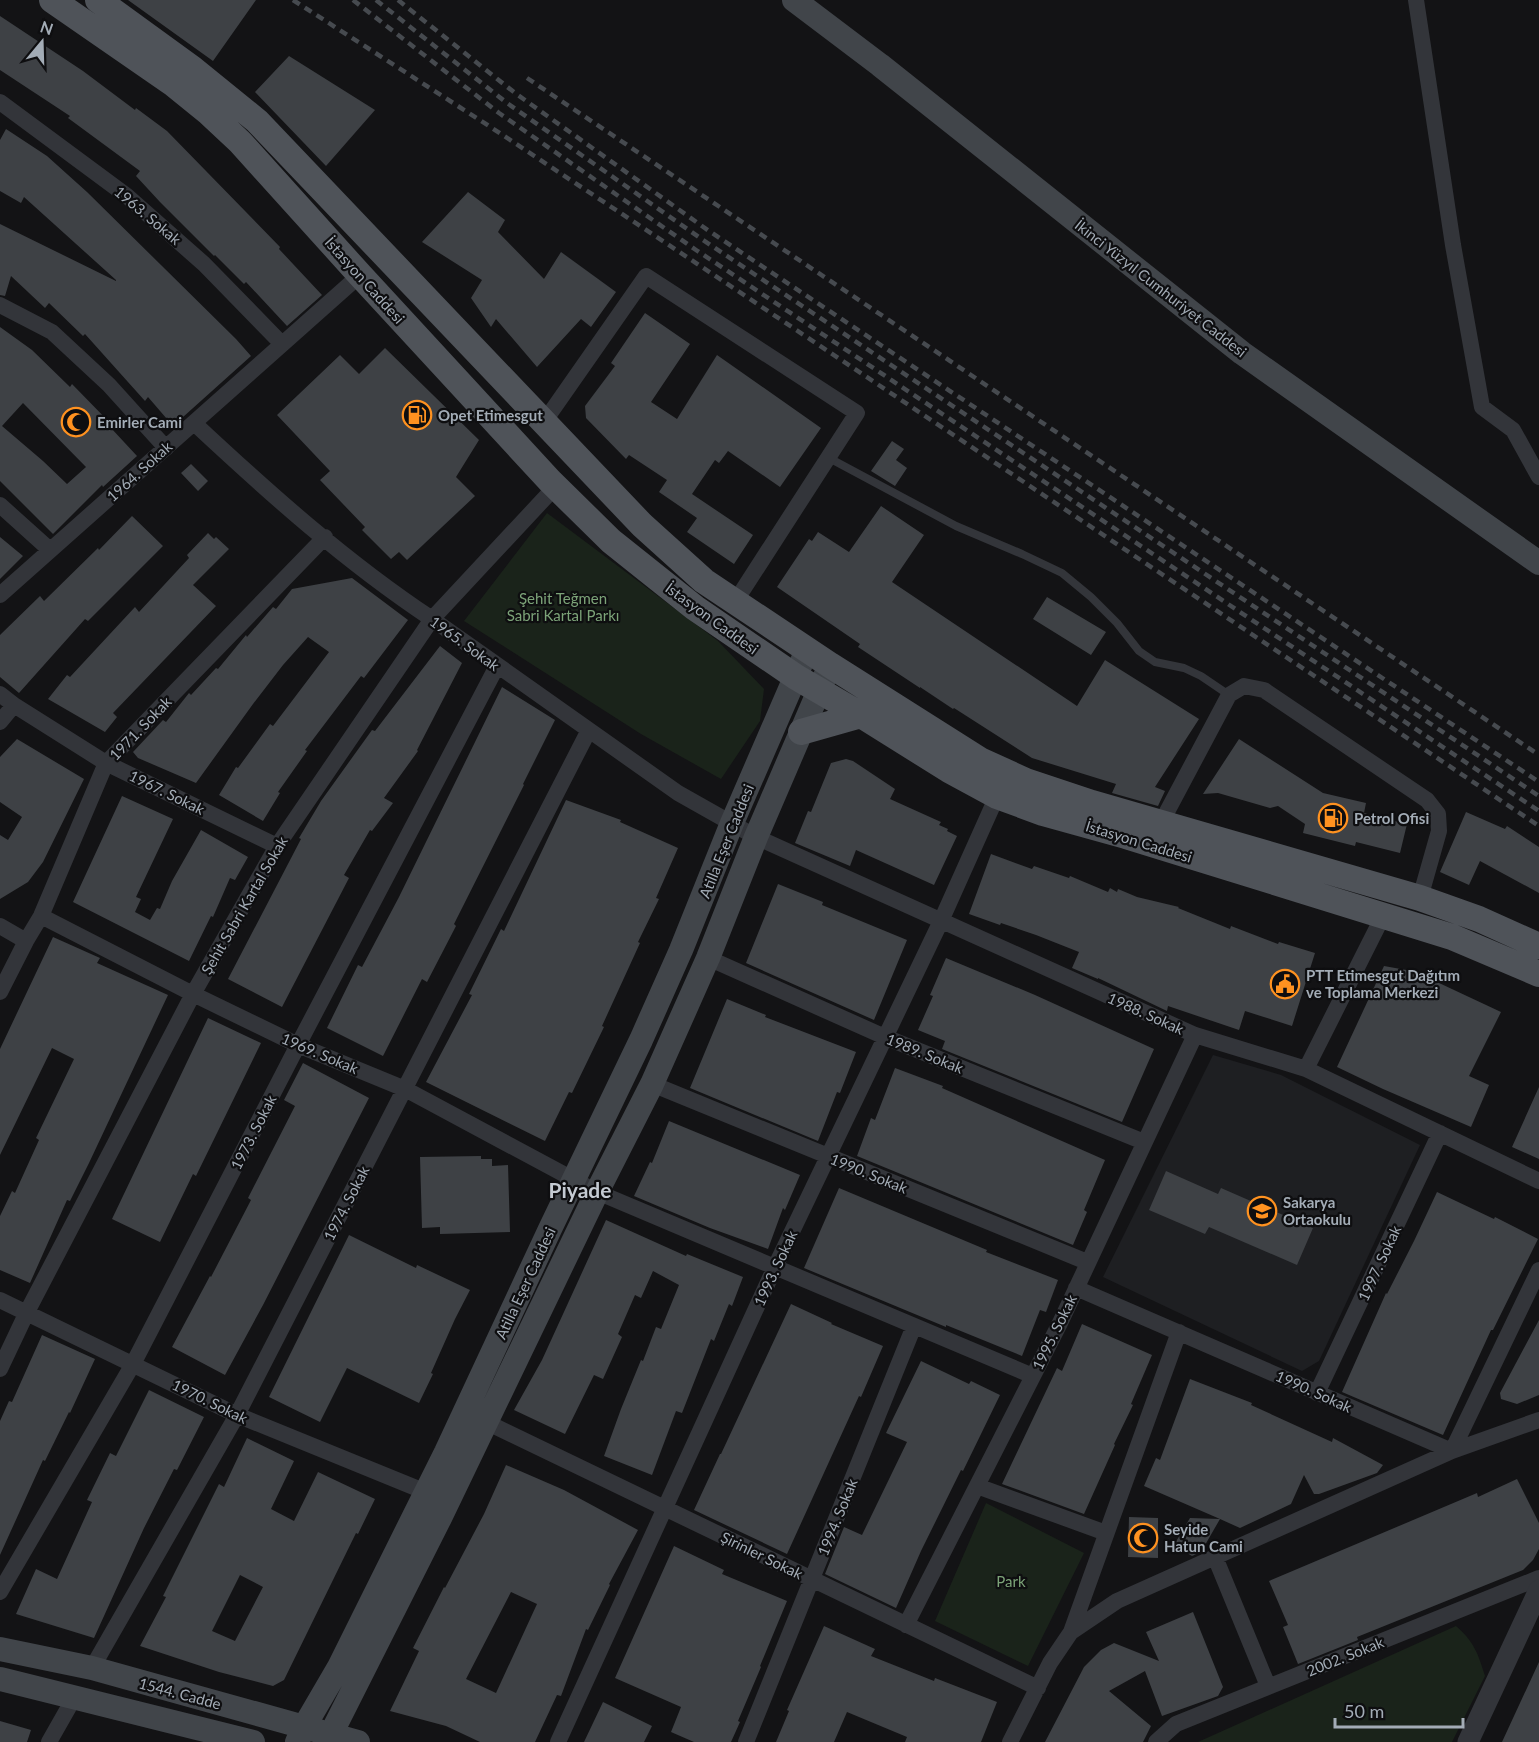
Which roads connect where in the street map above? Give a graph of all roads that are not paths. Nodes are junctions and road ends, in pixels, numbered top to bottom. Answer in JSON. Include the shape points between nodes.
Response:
{"nodes":[{"id":1,"x":52,"y":0,"type":"edge"},
{"id":2,"x":98,"y":0,"type":"edge"},
{"id":3,"x":794,"y":0,"type":"edge"},
{"id":4,"x":1416,"y":0,"type":"edge"},
{"id":5,"x":0,"y":102,"type":"edge"},
{"id":6,"x":360,"y":275,"type":"junction"},
{"id":7,"x":0,"y":305,"type":"edge"},
{"id":8,"x":282,"y":344,"type":"junction"},
{"id":9,"x":544,"y":422,"type":"junction"},
{"id":10,"x":194,"y":423,"type":"junction"},
{"id":11,"x":166,"y":447,"type":"junction"},
{"id":12,"x":829,"y":458,"type":"junction"},
{"id":13,"x":1539,"y":477,"type":"edge"},
{"id":14,"x":556,"y":486,"type":"junction"},
{"id":15,"x":0,"y":505,"type":"edge"},
{"id":16,"x":325,"y":537,"type":"junction"},
{"id":17,"x":50,"y":550,"type":"junction"},
{"id":18,"x":1539,"y":563,"type":"edge"},
{"id":19,"x":0,"y":595,"type":"edge"},
{"id":20,"x":735,"y":602,"type":"junction"},
{"id":21,"x":432,"y":619,"type":"junction"},
{"id":22,"x":807,"y":650,"type":"junction"},
{"id":23,"x":830,"y":665,"type":"junction"},
{"id":24,"x":497,"y":666,"type":"junction"},
{"id":25,"x":796,"y":677,"type":"junction"},
{"id":26,"x":819,"y":691,"type":"junction"},
{"id":27,"x":0,"y":694,"type":"edge"},
{"id":28,"x":1229,"y":695,"type":"junction"},
{"id":29,"x":14,"y":705,"type":"junction"},
{"id":30,"x":861,"y":715,"type":"junction"},
{"id":31,"x":0,"y":722,"type":"edge"},
{"id":32,"x":589,"y":730,"type":"junction"},
{"id":33,"x":801,"y":732,"type":"junction"},
{"id":34,"x":106,"y":763,"type":"junction"},
{"id":35,"x":997,"y":796,"type":"junction"},
{"id":36,"x":1161,"y":823,"type":"junction"},
{"id":37,"x":732,"y":824,"type":"junction"},
{"id":38,"x":756,"y":837,"type":"junction"},
{"id":39,"x":277,"y":846,"type":"junction"},
{"id":40,"x":1420,"y":898,"type":"junction"},
{"id":41,"x":41,"y":916,"type":"junction"},
{"id":42,"x":1383,"y":916,"type":"junction"},
{"id":43,"x":941,"y":921,"type":"junction"},
{"id":44,"x":0,"y":926,"type":"edge"},
{"id":45,"x":26,"y":941,"type":"junction"},
{"id":46,"x":1539,"y":946,"type":"edge"},
{"id":47,"x":708,"y":958,"type":"junction"},
{"id":48,"x":1539,"y":974,"type":"edge"},
{"id":49,"x":0,"y":992,"type":"edge"},
{"id":50,"x":193,"y":994,"type":"junction"},
{"id":51,"x":1194,"y":1035,"type":"junction"},
{"id":52,"x":885,"y":1037,"type":"junction"},
{"id":53,"x":297,"y":1044,"type":"junction"},
{"id":54,"x":1306,"y":1069,"type":"junction"},
{"id":55,"x":652,"y":1084,"type":"junction"},
{"id":56,"x":405,"y":1089,"type":"junction"},
{"id":57,"x":1440,"y":1133,"type":"junction"},
{"id":58,"x":1144,"y":1142,"type":"junction"},
{"id":59,"x":828,"y":1156,"type":"junction"},
{"id":60,"x":573,"y":1180,"type":"junction"},
{"id":61,"x":1539,"y":1181,"type":"edge"},
{"id":62,"x":597,"y":1192,"type":"junction"},
{"id":63,"x":1087,"y":1262,"type":"junction"},
{"id":64,"x":775,"y":1267,"type":"junction"},
{"id":65,"x":1539,"y":1270,"type":"edge"},
{"id":66,"x":1535,"y":1287,"type":"edge"},
{"id":67,"x":1076,"y":1288,"type":"junction"},
{"id":68,"x":0,"y":1300,"type":"edge"},
{"id":69,"x":27,"y":1312,"type":"junction"},
{"id":70,"x":914,"y":1326,"type":"junction"},
{"id":71,"x":1179,"y":1332,"type":"junction"},
{"id":72,"x":134,"y":1365,"type":"junction"},
{"id":73,"x":0,"y":1369,"type":"edge"},
{"id":74,"x":1033,"y":1376,"type":"junction"},
{"id":75,"x":1317,"y":1393,"type":"junction"},
{"id":76,"x":237,"y":1415,"type":"junction"},
{"id":77,"x":1539,"y":1420,"type":"edge"},
{"id":78,"x":486,"y":1422,"type":"junction"},
{"id":79,"x":1452,"y":1451,"type":"junction"},
{"id":80,"x":977,"y":1486,"type":"junction"},
{"id":81,"x":426,"y":1492,"type":"junction"},
{"id":82,"x":665,"y":1508,"type":"junction"},
{"id":83,"x":1106,"y":1533,"type":"junction"},
{"id":84,"x":1215,"y":1557,"type":"junction"},
{"id":85,"x":1539,"y":1578,"type":"edge"},
{"id":86,"x":812,"y":1580,"type":"junction"},
{"id":87,"x":1539,"y":1590,"type":"edge"},
{"id":88,"x":0,"y":1592,"type":"edge"},
{"id":89,"x":906,"y":1625,"type":"junction"},
{"id":90,"x":1071,"y":1632,"type":"junction"},
{"id":91,"x":0,"y":1649,"type":"edge"},
{"id":92,"x":92,"y":1668,"type":"junction"},
{"id":93,"x":0,"y":1678,"type":"edge"},
{"id":94,"x":1268,"y":1686,"type":"junction"},
{"id":95,"x":1038,"y":1688,"type":"junction"},
{"id":96,"x":74,"y":1698,"type":"junction"},
{"id":97,"x":300,"y":1734,"type":"edge"},
{"id":98,"x":329,"y":1738,"type":"edge"},
{"id":99,"x":49,"y":1742,"type":"edge"},
{"id":100,"x":253,"y":1742,"type":"edge"},
{"id":101,"x":358,"y":1742,"type":"edge"},
{"id":102,"x":558,"y":1742,"type":"edge"},
{"id":103,"x":746,"y":1742,"type":"edge"},
{"id":104,"x":1010,"y":1742,"type":"edge"},
{"id":105,"x":1156,"y":1742,"type":"edge"},
{"id":106,"x":1468,"y":1742,"type":"edge"}],
"edges":[{"from":1,"to":6,"type":"main road","name":"İstasyon Caddesi","via":[[209,113]]},
{"from":2,"to":9,"type":"main road","name":"İstasyon Caddesi","via":[[257,121]]},
{"from":3,"to":18,"type":"main road","name":"İkinci Yüzyıl Cumhuriyet Caddesi","via":[[1242,353]]},
{"from":4,"to":13,"type":"street","via":[[1482,407],[1514,430]]},
{"from":5,"to":8,"type":"street","name":"1963. Sokak","via":[[127,196],[204,264]]},
{"from":6,"to":8,"type":"street","name":"1964. Sokak"},
{"from":6,"to":14,"type":"main road","name":"İstasyon Caddesi"},
{"from":7,"to":11,"type":"street","via":[[52,332],[109,385]]},
{"from":8,"to":10,"type":"street","name":"1964. Sokak"},
{"from":9,"to":12,"type":"street","via":[[646,276],[857,413]]},
{"from":9,"to":20,"type":"main road","name":"İstasyon Caddesi","via":[[642,525],[704,581]]},
{"from":10,"to":11,"type":"street","name":"1964. Sokak"},
{"from":10,"to":16,"type":"street","name":"1965. Sokak","via":[[259,484]]},
{"from":11,"to":17,"type":"street","name":"1964. Sokak"},
{"from":12,"to":20,"type":"street"},
{"from":12,"to":28,"type":"lane","via":[[956,526],[1062,573],[1117,623],[1139,651],[1155,662],[1201,676]]},
{"from":14,"to":21,"type":"street","name":"Şehit Sabri Kartal Sokak"},
{"from":14,"to":25,"type":"main road","name":"İstasyon Caddesi","via":[[611,541],[695,608]]},
{"from":15,"to":17,"type":"street"},
{"from":16,"to":21,"type":"street","name":"1965. Sokak"},
{"from":16,"to":34,"type":"street","name":"1971. Sokak"},
{"from":17,"to":19,"type":"street","name":"1964. Sokak"},
{"from":20,"to":22,"type":"main road","name":"İstasyon Caddesi"},
{"from":21,"to":24,"type":"street","name":"1965. Sokak"},
{"from":21,"to":39,"type":"street","name":"Şehit Sabri Kartal Sokak"},
{"from":22,"to":23,"type":"main road","name":"İstasyon Caddesi"},
{"from":22,"to":25,"type":"main road","name":"Atilla Eşer Caddesi"},
{"from":23,"to":26,"type":"main road","name":"Atilla Eşer Caddesi"},
{"from":23,"to":36,"type":"main road","name":"İstasyon Caddesi","via":[[980,760],[1092,804]]},
{"from":24,"to":32,"type":"street","name":"1965. Sokak"},
{"from":24,"to":53,"type":"street","name":"1973. Sokak"},
{"from":25,"to":26,"type":"main road","name":"İstasyon Caddesi"},
{"from":25,"to":37,"type":"main road","name":"Atilla Eşer Caddesi"},
{"from":26,"to":30,"type":"main road","name":"İstasyon Caddesi"},
{"from":26,"to":33,"type":"main road","name":"Atilla Eşer Caddesi"},
{"from":27,"to":29,"type":"street","name":"1967. Sokak"},
{"from":28,"to":36,"type":"street"},
{"from":28,"to":40,"type":"street","via":[[1244,686],[1264,690],[1427,800],[1438,814],[1439,831]]},
{"from":29,"to":31,"type":"street"},
{"from":29,"to":34,"type":"street","name":"1967. Sokak"},
{"from":30,"to":33,"type":"main road"},
{"from":30,"to":35,"type":"main road","name":"İstasyon Caddesi"},
{"from":32,"to":37,"type":"street","name":"1965. Sokak","via":[[678,793]]},
{"from":32,"to":56,"type":"street","name":"1974. Sokak"},
{"from":33,"to":38,"type":"main road","name":"Atilla Eşer Caddesi"},
{"from":34,"to":39,"type":"street","name":"1967. Sokak"},
{"from":34,"to":41,"type":"street","name":"1971. Sokak"},
{"from":35,"to":42,"type":"main road","name":"İstasyon Caddesi"},
{"from":35,"to":43,"type":"street","name":"1993. Sokak"},
{"from":36,"to":40,"type":"main road","name":"İstasyon Caddesi"},
{"from":37,"to":38,"type":"street","name":"1965. Sokak"},
{"from":37,"to":60,"type":"main road","name":"Atilla Eşer Caddesi","via":[[641,1040]]},
{"from":38,"to":43,"type":"street","name":"1988. Sokak"},
{"from":38,"to":47,"type":"main road","name":"Atilla Eşer Caddesi"},
{"from":39,"to":50,"type":"street","name":"Şehit Sabri Kartal Sokak"},
{"from":40,"to":46,"type":"main road","name":"İstasyon Caddesi"},
{"from":41,"to":45,"type":"street","name":"1971. Sokak"},
{"from":41,"to":50,"type":"street","name":"1969. Sokak"},
{"from":42,"to":48,"type":"main road","name":"İstasyon Caddesi","via":[[1452,937]]},
{"from":42,"to":54,"type":"street"},
{"from":43,"to":51,"type":"street","name":"1988. Sokak"},
{"from":43,"to":52,"type":"street","name":"1993. Sokak"},
{"from":44,"to":45,"type":"street"},
{"from":45,"to":49,"type":"street","name":"1971. Sokak"},
{"from":47,"to":52,"type":"street","name":"1989. Sokak"},
{"from":47,"to":55,"type":"main road","name":"Atilla Eşer Caddesi"},
{"from":50,"to":53,"type":"street","name":"1969. Sokak"},
{"from":50,"to":69,"type":"street","name":"Şehit Sabri Kartal Sokak"},
{"from":51,"to":54,"type":"street","name":"1988. Sokak"},
{"from":51,"to":58,"type":"street","name":"1995. Sokak"},
{"from":52,"to":58,"type":"street","name":"1989. Sokak"},
{"from":52,"to":59,"type":"street","name":"1993. Sokak"},
{"from":53,"to":56,"type":"street","name":"1969. Sokak"},
{"from":53,"to":72,"type":"street","name":"1973. Sokak"},
{"from":54,"to":57,"type":"street","name":"1988. Sokak"},
{"from":55,"to":59,"type":"street","name":"1990. Sokak"},
{"from":55,"to":62,"type":"main road","name":"Atilla Eşer Caddesi"},
{"from":56,"to":60,"type":"street","name":"1969. Sokak"},
{"from":56,"to":76,"type":"street","name":"1974. Sokak"},
{"from":57,"to":61,"type":"street","name":"1988. Sokak"},
{"from":57,"to":75,"type":"street","name":"1997. Sokak"},
{"from":58,"to":63,"type":"street","name":"1995. Sokak"},
{"from":59,"to":63,"type":"street","name":"1990. Sokak"},
{"from":59,"to":64,"type":"street","name":"1993. Sokak"},
{"from":60,"to":62,"type":"street","name":"1969. Sokak"},
{"from":60,"to":81,"type":"main road","name":"Atilla Eşer Caddesi"},
{"from":62,"to":64,"type":"street","name":"1969. Sokak"},
{"from":62,"to":78,"type":"main road","name":"Atilla Eşer Caddesi"},
{"from":63,"to":67,"type":"street","name":"1995. Sokak"},
{"from":64,"to":70,"type":"street","name":"1969. Sokak"},
{"from":64,"to":82,"type":"street","name":"1993. Sokak"},
{"from":65,"to":66,"type":"street"},
{"from":66,"to":79,"type":"street"},
{"from":67,"to":71,"type":"street","name":"1990. Sokak"},
{"from":67,"to":74,"type":"street","name":"1995. Sokak"},
{"from":68,"to":69,"type":"street","name":"1970. Sokak"},
{"from":69,"to":72,"type":"street","name":"1970. Sokak"},
{"from":69,"to":73,"type":"street","name":"Şehit Sabri Kartal Sokak"},
{"from":70,"to":74,"type":"street","name":"1969. Sokak"},
{"from":70,"to":86,"type":"street","name":"1994. Sokak"},
{"from":71,"to":75,"type":"street","name":"1990. Sokak"},
{"from":71,"to":83,"type":"street"},
{"from":72,"to":76,"type":"street","name":"1970. Sokak"},
{"from":72,"to":88,"type":"street","name":"1973. Sokak"},
{"from":74,"to":80,"type":"street","name":"1995. Sokak"},
{"from":75,"to":79,"type":"street","name":"1990. Sokak"},
{"from":76,"to":81,"type":"street","name":"1970. Sokak"},
{"from":76,"to":92,"type":"street","name":"1974. Sokak"},
{"from":77,"to":79,"type":"street"},
{"from":78,"to":82,"type":"street","name":"Şirinler Sokak"},
{"from":78,"to":98,"type":"main road","name":"Atilla Eşer Caddesi"},
{"from":79,"to":84,"type":"street"},
{"from":80,"to":83,"type":"street"},
{"from":80,"to":89,"type":"street","name":"1995. Sokak"},
{"from":81,"to":97,"type":"main road","name":"Atilla Eşer Caddesi","via":[[339,1667]]},
{"from":82,"to":86,"type":"street","name":"Şirinler Sokak"},
{"from":82,"to":102,"type":"street","name":"1993. Sokak"},
{"from":83,"to":90,"type":"street"},
{"from":84,"to":90,"type":"street","via":[[1117,1601]]},
{"from":84,"to":94,"type":"street"},
{"from":85,"to":94,"type":"street","name":"2002. Sokak"},
{"from":86,"to":89,"type":"street","name":"Şirinler Sokak"},
{"from":86,"to":103,"type":"street","name":"1994. Sokak"},
{"from":87,"to":106,"type":"street"},
{"from":89,"to":95,"type":"street","name":"Şirinler Sokak"},
{"from":90,"to":95,"type":"street"},
{"from":91,"to":92,"type":"main road","name":"1544. Cadde"},
{"from":92,"to":97,"type":"main road","name":"1544. Cadde"},
{"from":93,"to":96,"type":"main road","name":"1544. Cadde"},
{"from":94,"to":105,"type":"street","name":"2002. Sokak","via":[[1176,1724]]},
{"from":95,"to":104,"type":"street"},
{"from":96,"to":99,"type":"street"},
{"from":96,"to":100,"type":"main road","name":"1544. Cadde"},
{"from":97,"to":98,"type":"main road","name":"1544. Cadde"},
{"from":98,"to":101,"type":"main road","name":"1544. Cadde"}]}
